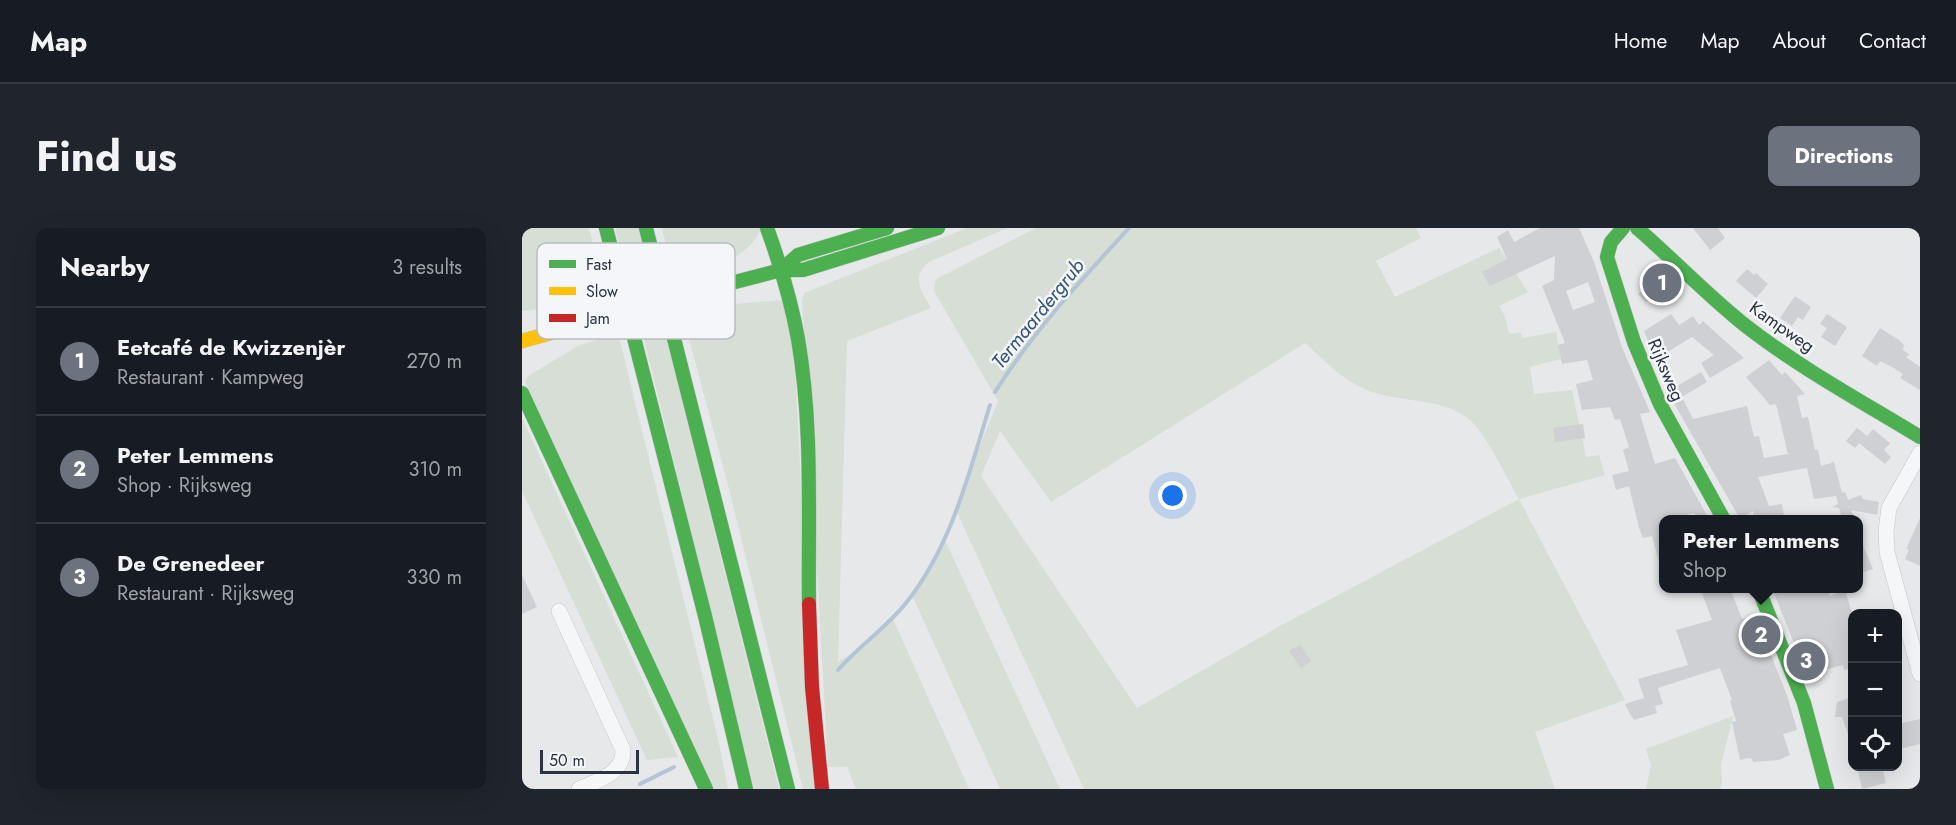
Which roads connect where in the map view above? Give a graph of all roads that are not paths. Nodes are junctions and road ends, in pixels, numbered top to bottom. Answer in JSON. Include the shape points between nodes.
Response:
{"nodes":[{"id":1,"x":606,"y":228,"type":"edge"},
{"id":2,"x":646,"y":228,"type":"edge"},
{"id":3,"x":767,"y":228,"type":"edge"},
{"id":4,"x":887,"y":228,"type":"edge"},
{"id":5,"x":938,"y":228,"type":"edge"},
{"id":6,"x":1623,"y":228,"type":"edge"},
{"id":7,"x":1637,"y":228,"type":"edge"},
{"id":8,"x":610,"y":243,"type":"edge"},
{"id":9,"x":650,"y":243,"type":"edge"},
{"id":10,"x":781,"y":270,"type":"junction"},
{"id":11,"x":735,"y":282,"type":"edge"},
{"id":12,"x":537,"y":337,"type":"edge"},
{"id":13,"x":634,"y":339,"type":"edge"},
{"id":14,"x":674,"y":339,"type":"edge"},
{"id":15,"x":522,"y":341,"type":"edge"},
{"id":16,"x":522,"y":393,"type":"edge"},
{"id":17,"x":1920,"y":437,"type":"edge"},
{"id":18,"x":1920,"y":453,"type":"edge"},
{"id":19,"x":1722,"y":515,"type":"edge"},
{"id":20,"x":1760,"y":593,"type":"edge"},
{"id":21,"x":559,"y":611,"type":"dead end"},
{"id":22,"x":1915,"y":644,"type":"edge"},
{"id":23,"x":1920,"y":674,"type":"edge"},
{"id":24,"x":579,"y":789,"type":"edge"},
{"id":25,"x":706,"y":789,"type":"edge"},
{"id":26,"x":746,"y":789,"type":"edge"},
{"id":27,"x":788,"y":789,"type":"edge"},
{"id":28,"x":822,"y":789,"type":"edge"},
{"id":29,"x":1827,"y":789,"type":"edge"}],
"edges":[{"from":1,"to":8,"type":"main road"},
{"from":2,"to":9,"type":"main road"},
{"from":3,"to":10,"type":"main road"},
{"from":4,"to":10,"type":"main road","via":[[798,255]]},
{"from":5,"to":10,"type":"main road","via":[[803,270]]},
{"from":6,"to":19,"type":"main road","name":"Rijksweg","via":[[1611,243],[1607,257],[1634,342],[1660,404]]},
{"from":7,"to":17,"type":"main road","name":"Kampweg","via":[[1760,337]]},
{"from":10,"to":11,"type":"main road","bridge":true},
{"from":10,"to":28,"type":"main road","via":[[793,317],[804,395],[810,662]]},
{"from":12,"to":15,"type":"main road","bridge":true},
{"from":13,"to":26,"type":"main road"},
{"from":14,"to":27,"type":"main road"},
{"from":16,"to":25,"type":"main road"},
{"from":18,"to":22,"type":"street","via":[[1889,507],[1886,531],[1887,552]]},
{"from":20,"to":29,"type":"main road","via":[[1804,703]]},
{"from":21,"to":24,"type":"street","via":[[623,750],[616,769]]},
{"from":22,"to":23,"type":"street"}]}
